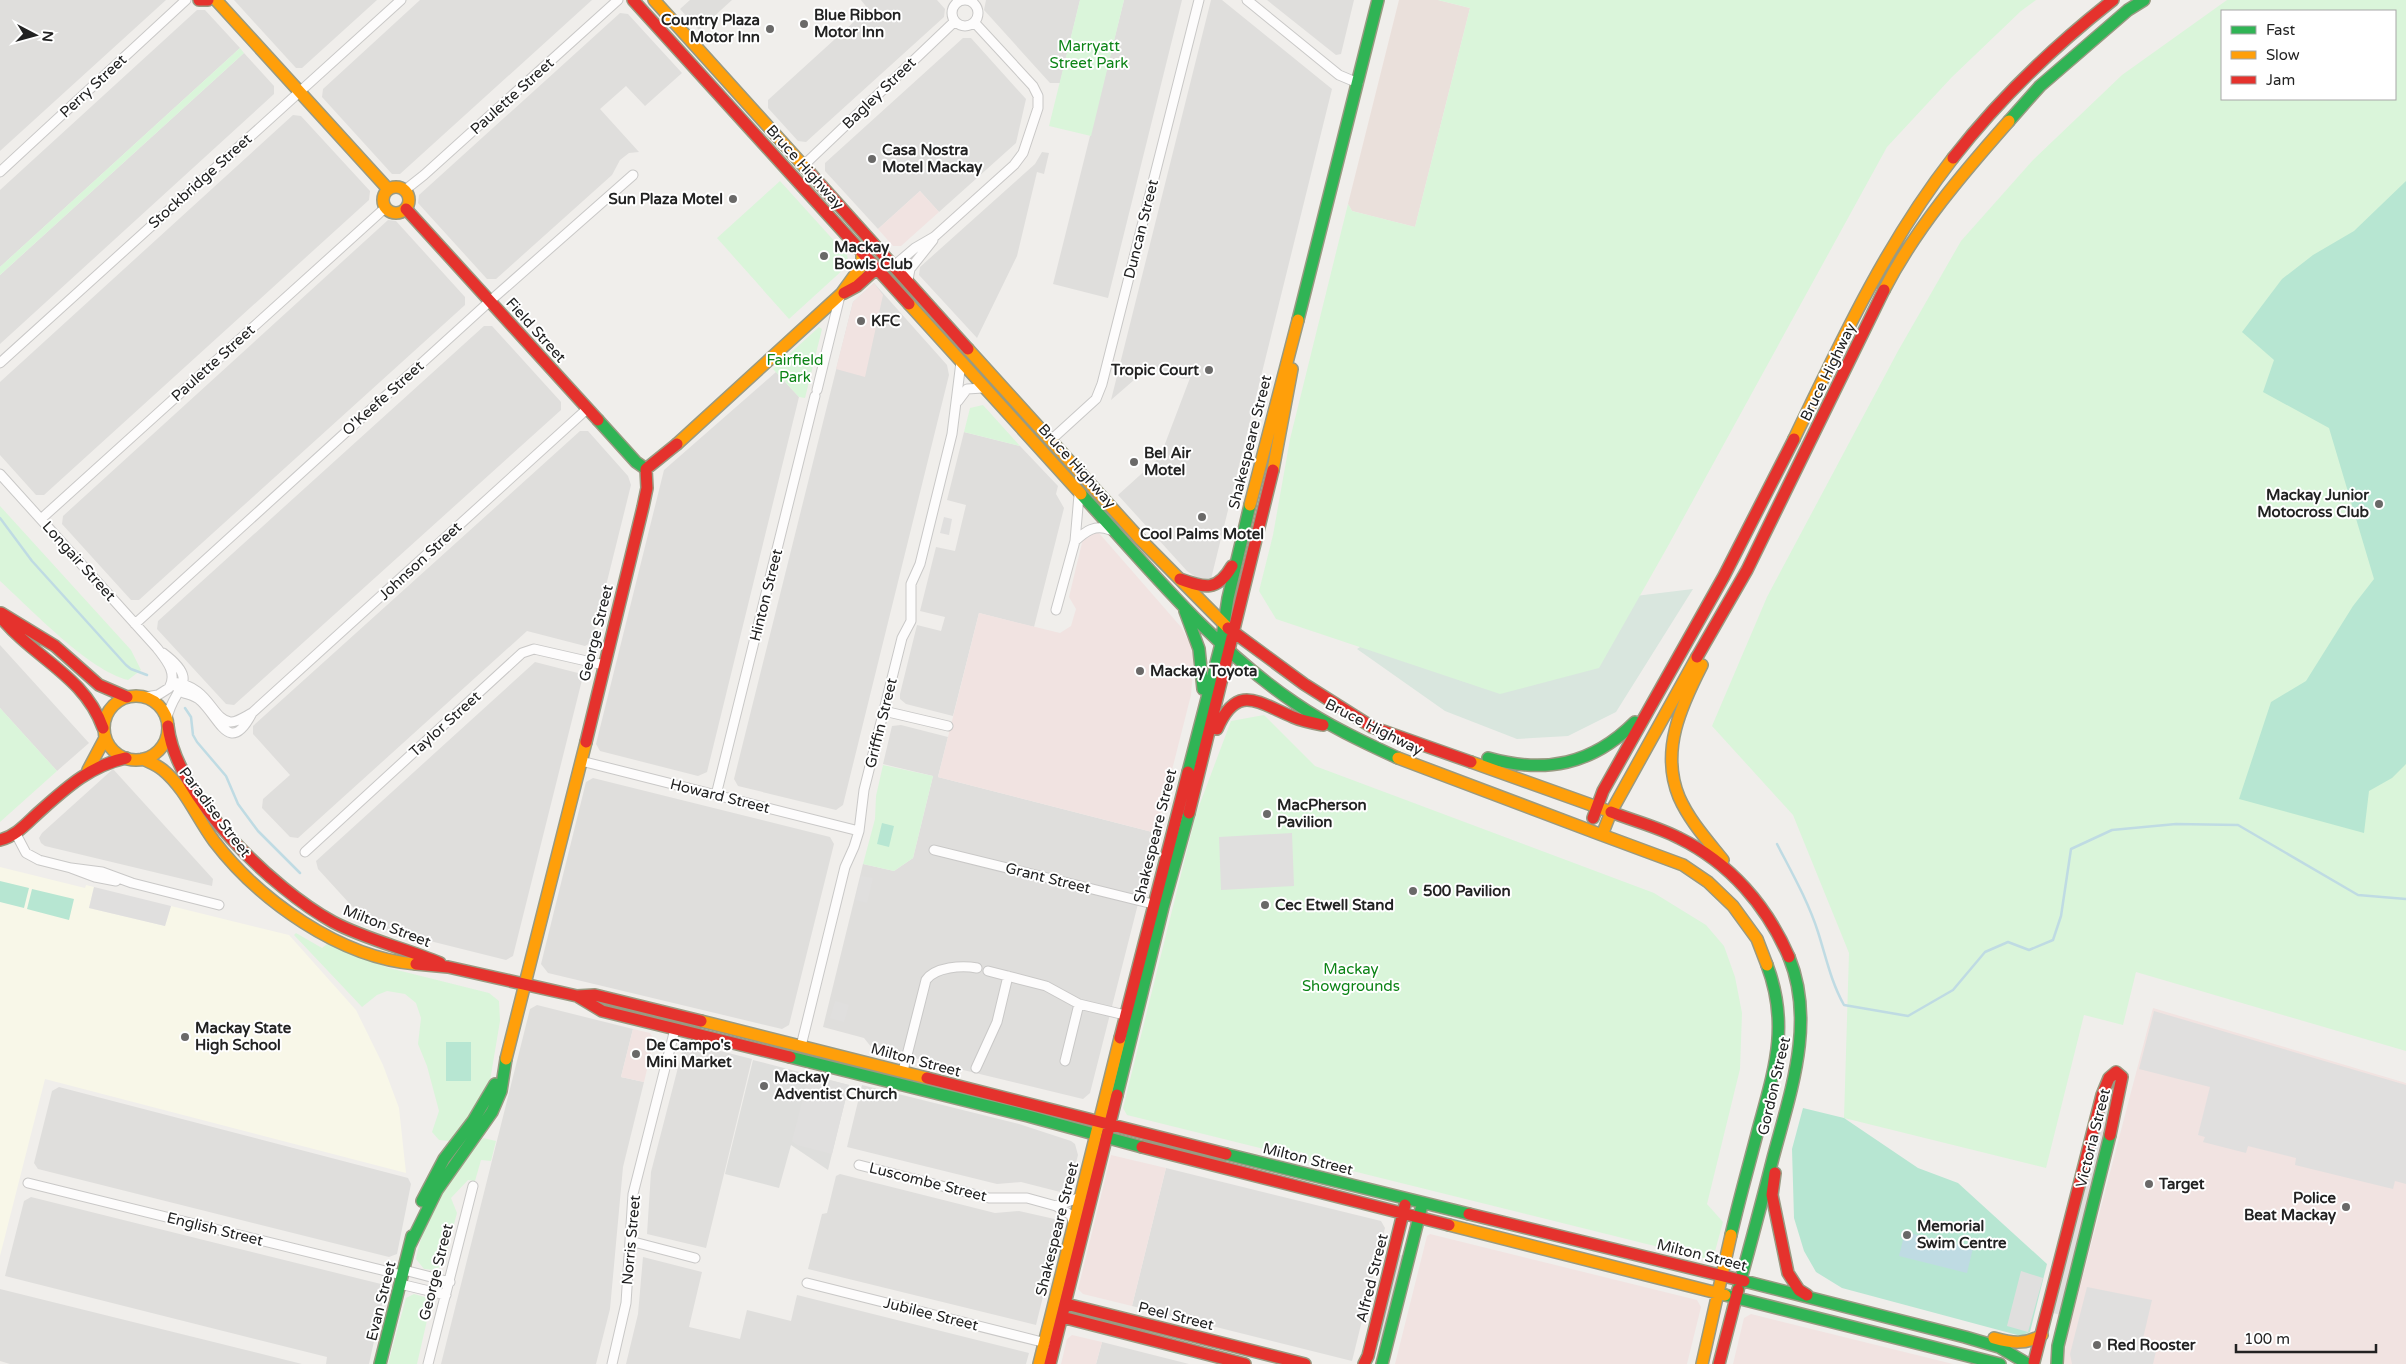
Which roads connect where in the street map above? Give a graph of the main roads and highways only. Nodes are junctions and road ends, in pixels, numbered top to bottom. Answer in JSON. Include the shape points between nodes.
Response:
{"nodes":[{"id":1,"x":199,"y":0,"type":"edge"},
{"id":2,"x":208,"y":0,"type":"edge"},
{"id":3,"x":216,"y":0,"type":"edge"},
{"id":4,"x":633,"y":0,"type":"edge"},
{"id":5,"x":654,"y":0,"type":"edge"},
{"id":6,"x":1378,"y":0,"type":"edge"},
{"id":7,"x":2113,"y":0,"type":"edge"},
{"id":8,"x":2144,"y":0,"type":"edge"},
{"id":9,"x":807,"y":169,"type":"junction"},
{"id":10,"x":388,"y":189,"type":"junction"},
{"id":11,"x":406,"y":209,"type":"junction"},
{"id":12,"x":862,"y":252,"type":"junction"},
{"id":13,"x":895,"y":266,"type":"junction"},
{"id":14,"x":877,"y":268,"type":"junction"},
{"id":15,"x":840,"y":294,"type":"junction"},
{"id":16,"x":1300,"y":315,"type":"junction"},
{"id":17,"x":960,"y":360,"type":"junction"},
{"id":18,"x":646,"y":469,"type":"junction"},
{"id":19,"x":1239,"y":550,"type":"junction"},
{"id":20,"x":1747,"y":570,"type":"junction"},
{"id":21,"x":1175,"y":577,"type":"junction"},
{"id":22,"x":1183,"y":606,"type":"junction"},
{"id":23,"x":0,"y":612,"type":"edge"},
{"id":24,"x":0,"y":616,"type":"edge"},
{"id":25,"x":1224,"y":625,"type":"junction"},
{"id":26,"x":1234,"y":633,"type":"junction"},
{"id":27,"x":1220,"y":644,"type":"junction"},
{"id":28,"x":1229,"y":653,"type":"junction"},
{"id":29,"x":127,"y":697,"type":"junction"},
{"id":30,"x":1654,"y":700,"type":"junction"},
{"id":31,"x":1336,"y":704,"type":"junction"},
{"id":32,"x":1203,"y":712,"type":"junction"},
{"id":33,"x":167,"y":723,"type":"junction"},
{"id":34,"x":1336,"y":729,"type":"junction"},
{"id":35,"x":104,"y":733,"type":"junction"},
{"id":36,"x":126,"y":758,"type":"junction"},
{"id":37,"x":143,"y":759,"type":"junction"},
{"id":38,"x":88,"y":770,"type":"junction"},
{"id":39,"x":1194,"y":795,"type":"junction"},
{"id":40,"x":1596,"y":807,"type":"junction"},
{"id":41,"x":1611,"y":812,"type":"junction"},
{"id":42,"x":1588,"y":830,"type":"junction"},
{"id":43,"x":1602,"y":835,"type":"junction"},
{"id":44,"x":0,"y":840,"type":"edge"},
{"id":45,"x":1739,"y":880,"type":"junction"},
{"id":46,"x":292,"y":894,"type":"joint"},
{"id":47,"x":1158,"y":905,"type":"junction"},
{"id":48,"x":282,"y":908,"type":"joint"},
{"id":49,"x":448,"y":967,"type":"junction"},
{"id":50,"x":525,"y":984,"type":"junction"},
{"id":51,"x":577,"y":996,"type":"junction"},
{"id":52,"x":678,"y":1015,"type":"junction"},
{"id":53,"x":675,"y":1029,"type":"junction"},
{"id":54,"x":801,"y":1046,"type":"junction"},
{"id":55,"x":506,"y":1058,"type":"junction"},
{"id":56,"x":798,"y":1059,"type":"junction"},
{"id":57,"x":1784,"y":1116,"type":"junction"},
{"id":58,"x":1103,"y":1123,"type":"junction"},
{"id":59,"x":1100,"y":1137,"type":"junction"},
{"id":60,"x":444,"y":1159,"type":"junction"},
{"id":61,"x":453,"y":1166,"type":"junction"},
{"id":62,"x":1407,"y":1200,"type":"junction"},
{"id":63,"x":1422,"y":1203,"type":"junction"},
{"id":64,"x":1403,"y":1214,"type":"junction"},
{"id":65,"x":1419,"y":1218,"type":"junction"},
{"id":66,"x":410,"y":1245,"type":"junction"},
{"id":67,"x":1721,"y":1275,"type":"junction"},
{"id":68,"x":1740,"y":1280,"type":"junction"},
{"id":69,"x":1717,"y":1294,"type":"junction"},
{"id":70,"x":1735,"y":1298,"type":"junction"},
{"id":71,"x":1812,"y":1298,"type":"junction"},
{"id":72,"x":1066,"y":1304,"type":"junction"},
{"id":73,"x":1085,"y":1309,"type":"junction"},
{"id":74,"x":1062,"y":1317,"type":"junction"},
{"id":75,"x":1082,"y":1322,"type":"junction"},
{"id":76,"x":1949,"y":1332,"type":"junction"},
{"id":77,"x":2042,"y":1335,"type":"junction"},
{"id":78,"x":1049,"y":1344,"type":"junction"},
{"id":79,"x":2034,"y":1363,"type":"edge"},
{"id":80,"x":380,"y":1364,"type":"edge"},
{"id":81,"x":1038,"y":1364,"type":"edge"},
{"id":82,"x":1050,"y":1364,"type":"edge"},
{"id":83,"x":1245,"y":1364,"type":"edge"},
{"id":84,"x":1304,"y":1364,"type":"edge"},
{"id":85,"x":1364,"y":1364,"type":"edge"},
{"id":86,"x":1382,"y":1364,"type":"edge"},
{"id":87,"x":1702,"y":1364,"type":"edge"},
{"id":88,"x":1719,"y":1364,"type":"edge"},
{"id":89,"x":2000,"y":1364,"type":"edge"},
{"id":90,"x":2057,"y":1364,"type":"edge"}],
"edges":[{"from":1,"to":2,"type":"main road"},
{"from":3,"to":10,"type":"main road"},
{"from":4,"to":12,"type":"main road","name":"Bruce Highway"},
{"from":5,"to":9,"type":"main road","name":"Bruce Highway"},
{"from":6,"to":16,"type":"main road","name":"Shakespeare Street"},
{"from":7,"to":30,"type":"main road","name":"Bruce Highway","via":[[2024,78],[1956,153],[1894,242],[1861,301],[1762,504]]},
{"from":8,"to":20,"type":"main road","name":"Bruce Highway","via":[[2040,86],[1976,158],[1925,224],[1886,287]]},
{"from":9,"to":13,"type":"main road","name":"Bruce Highway"},
{"from":9,"to":14,"type":"main road","via":[[825,198],[875,253]]},
{"from":10,"to":11,"type":"main road","via":[[397,186],[405,190],[410,201]]},
{"from":10,"to":11,"type":"main road","via":[[383,198],[385,208],[394,213]]},
{"from":11,"to":18,"type":"main road","name":"Field Street","via":[[587,409]]},
{"from":12,"to":14,"type":"main road","name":"Bruce Highway"},
{"from":12,"to":15,"type":"main road","via":[[862,265]]},
{"from":13,"to":17,"type":"main road","via":[[898,281],[931,318]]},
{"from":13,"to":21,"type":"main road","name":"Bruce Highway"},
{"from":14,"to":15,"type":"main road","via":[[857,286]]},
{"from":14,"to":17,"type":"main road","name":"Bruce Highway"},
{"from":15,"to":18,"type":"main road"},
{"from":16,"to":19,"type":"main road","name":"Shakespeare Street"},
{"from":16,"to":26,"type":"main road","name":"Shakespeare Street","via":[[1278,448]]},
{"from":17,"to":22,"type":"main road","name":"Bruce Highway"},
{"from":18,"to":50,"type":"main road","name":"George Street","via":[[646,495]]},
{"from":19,"to":21,"type":"main road","via":[[1226,578],[1212,587],[1205,588]]},
{"from":19,"to":25,"type":"main road","name":"Shakespeare Street"},
{"from":20,"to":41,"type":"main road","name":"Bruce Highway"},
{"from":20,"to":45,"type":"main road","via":[[1680,710],[1671,749],[1678,795],[1689,816]]},
{"from":21,"to":25,"type":"main road","name":"Bruce Highway"},
{"from":22,"to":27,"type":"main road","name":"Bruce Highway"},
{"from":22,"to":32,"type":"main road","via":[[1203,657]]},
{"from":23,"to":29,"type":"main road","via":[[61,652],[102,689]]},
{"from":24,"to":35,"type":"main road","via":[[15,635],[75,682],[100,715]]},
{"from":25,"to":26,"type":"main road","name":"Bruce Highway"},
{"from":25,"to":27,"type":"main road","name":"Shakespeare Street"},
{"from":26,"to":28,"type":"main road","name":"Shakespeare Street"},
{"from":26,"to":31,"type":"main road","name":"Bruce Highway"},
{"from":27,"to":28,"type":"main road","name":"Bruce Highway"},
{"from":27,"to":32,"type":"main road","name":"Shakespeare Street"},
{"from":28,"to":34,"type":"main road","name":"Bruce Highway","via":[[1277,691]]},
{"from":28,"to":39,"type":"main road","name":"Shakespeare Street"},
{"from":29,"to":33,"type":"main road","via":[[145,697],[160,706]]},
{"from":29,"to":35,"type":"main road","via":[[112,705]]},
{"from":30,"to":31,"type":"main road","via":[[1628,731],[1600,750],[1562,764],[1538,767],[1491,760]]},
{"from":30,"to":40,"type":"main road","name":"Bruce Highway"},
{"from":31,"to":40,"type":"main road","name":"Bruce Highway","via":[[1372,727]]},
{"from":32,"to":47,"type":"main road","name":"Shakespeare Street"},
{"from":33,"to":37,"type":"main road","via":[[161,747]]},
{"from":33,"to":46,"type":"main road","name":"Paradise Street","via":[[174,751],[184,772],[216,820],[245,854]]},
{"from":34,"to":39,"type":"main road","via":[[1296,718],[1261,701],[1240,699],[1227,706],[1219,722]]},
{"from":34,"to":42,"type":"main road","name":"Bruce Highway","via":[[1422,768]]},
{"from":35,"to":36,"type":"main road","via":[[113,750]]},
{"from":35,"to":38,"type":"main road"},
{"from":36,"to":37,"type":"main road"},
{"from":36,"to":38,"type":"main road"},
{"from":37,"to":48,"type":"main road","name":"Paradise Street","via":[[164,770],[230,860]]},
{"from":38,"to":44,"type":"main road","via":[[16,834]]},
{"from":39,"to":47,"type":"main road","name":"Shakespeare Street"},
{"from":40,"to":41,"type":"main road","name":"Bruce Highway"},
{"from":40,"to":42,"type":"main road","name":"Bruce Highway"},
{"from":41,"to":43,"type":"main road","name":"Bruce Highway"},
{"from":41,"to":45,"type":"main road","name":"Gordon Street","via":[[1681,838],[1712,856]]},
{"from":42,"to":43,"type":"main road","name":"Bruce Highway"},
{"from":43,"to":67,"type":"main road","name":"Gordon Street","via":[[1683,865],[1708,882],[1733,906],[1757,939],[1773,981],[1779,1022],[1777,1060]]},
{"from":45,"to":57,"type":"main road","name":"Gordon Street","via":[[1785,943],[1798,988],[1801,1042]]},
{"from":46,"to":49,"type":"main road","name":"Milton Street","via":[[345,927]]},
{"from":47,"to":58,"type":"main road","name":"Shakespeare Street"},
{"from":47,"to":58,"type":"main road","name":"Shakespeare Street","via":[[1125,1015]]},
{"from":48,"to":49,"type":"main road","name":"Milton Street","via":[[329,936],[375,956],[406,965]]},
{"from":49,"to":50,"type":"main road","name":"Milton Street"},
{"from":50,"to":51,"type":"main road","name":"Milton Street"},
{"from":50,"to":55,"type":"main road","name":"George Street"},
{"from":51,"to":52,"type":"main road","name":"Milton Street","via":[[595,995]]},
{"from":51,"to":53,"type":"main road","name":"Milton Street","via":[[602,1011]]},
{"from":52,"to":53,"type":"main road"},
{"from":52,"to":54,"type":"main road","name":"Milton Street"},
{"from":53,"to":56,"type":"main road","name":"Milton Street"},
{"from":54,"to":56,"type":"main road"},
{"from":54,"to":58,"type":"main road","name":"Milton Street"},
{"from":55,"to":60,"type":"main road","name":"George Street","via":[[486,1102]]},
{"from":55,"to":61,"type":"main road","name":"George Street","via":[[500,1096],[476,1137]]},
{"from":56,"to":59,"type":"main road","name":"Milton Street"},
{"from":57,"to":68,"type":"main road","name":"Gordon Street"},
{"from":57,"to":71,"type":"main road","via":[[1772,1195],[1788,1273],[1798,1290]]},
{"from":58,"to":59,"type":"main road","name":"Shakespeare Street"},
{"from":58,"to":62,"type":"main road","name":"Milton Street"},
{"from":59,"to":64,"type":"main road","name":"Milton Street"},
{"from":59,"to":72,"type":"main road","name":"Shakespeare Street"},
{"from":59,"to":78,"type":"main road","name":"Shakespeare Street","via":[[1080,1197],[1048,1323]]},
{"from":60,"to":61,"type":"main road"},
{"from":60,"to":66,"type":"main road","name":"Evan Street","via":[[419,1208]]},
{"from":61,"to":66,"type":"main road","name":"Evan Street","via":[[433,1196]]},
{"from":62,"to":63,"type":"main road","name":"Milton Street"},
{"from":62,"to":64,"type":"main road","name":"Alfred Street"},
{"from":63,"to":65,"type":"main road","name":"Alfred Street"},
{"from":63,"to":67,"type":"main road","name":"Milton Street"},
{"from":64,"to":65,"type":"main road","name":"Milton Street"},
{"from":64,"to":85,"type":"main road","name":"Alfred Street"},
{"from":65,"to":69,"type":"main road","name":"Milton Street"},
{"from":65,"to":86,"type":"main road","name":"Alfred Street"},
{"from":66,"to":80,"type":"main road","name":"Evan Street"},
{"from":67,"to":68,"type":"main road","name":"Milton Street"},
{"from":67,"to":69,"type":"main road","name":"Gordon Street"},
{"from":68,"to":70,"type":"main road","name":"Gordon Street"},
{"from":68,"to":71,"type":"main road","name":"Milton Street"},
{"from":69,"to":70,"type":"main road","name":"Milton Street"},
{"from":69,"to":87,"type":"main road","name":"Gordon Street"},
{"from":70,"to":88,"type":"main road","name":"Gordon Street"},
{"from":70,"to":89,"type":"main road","name":"Milton Street"},
{"from":71,"to":76,"type":"main road","name":"Milton Street"},
{"from":72,"to":73,"type":"main road","name":"Peel Street"},
{"from":72,"to":74,"type":"main road","name":"Shakespeare Street"},
{"from":73,"to":75,"type":"main road"},
{"from":73,"to":84,"type":"main road","name":"Peel Street"},
{"from":74,"to":75,"type":"main road","name":"Peel Street"},
{"from":74,"to":78,"type":"main road","name":"Shakespeare Street"},
{"from":75,"to":83,"type":"main road","name":"Peel Street"},
{"from":76,"to":77,"type":"main road","via":[[1977,1333],[2023,1344]]},
{"from":76,"to":79,"type":"main road","name":"Milton Street","via":[[1994,1345]]},
{"from":77,"to":79,"type":"main road","name":"Victoria Street"},
{"from":77,"to":90,"type":"main road","name":"Victoria Street","via":[[2102,1095],[2109,1078],[2116,1072],[2122,1077],[2121,1088],[2058,1346]]},
{"from":78,"to":81,"type":"main road","name":"Shakespeare Street"},
{"from":78,"to":82,"type":"main road","name":"Shakespeare Street"}]}
